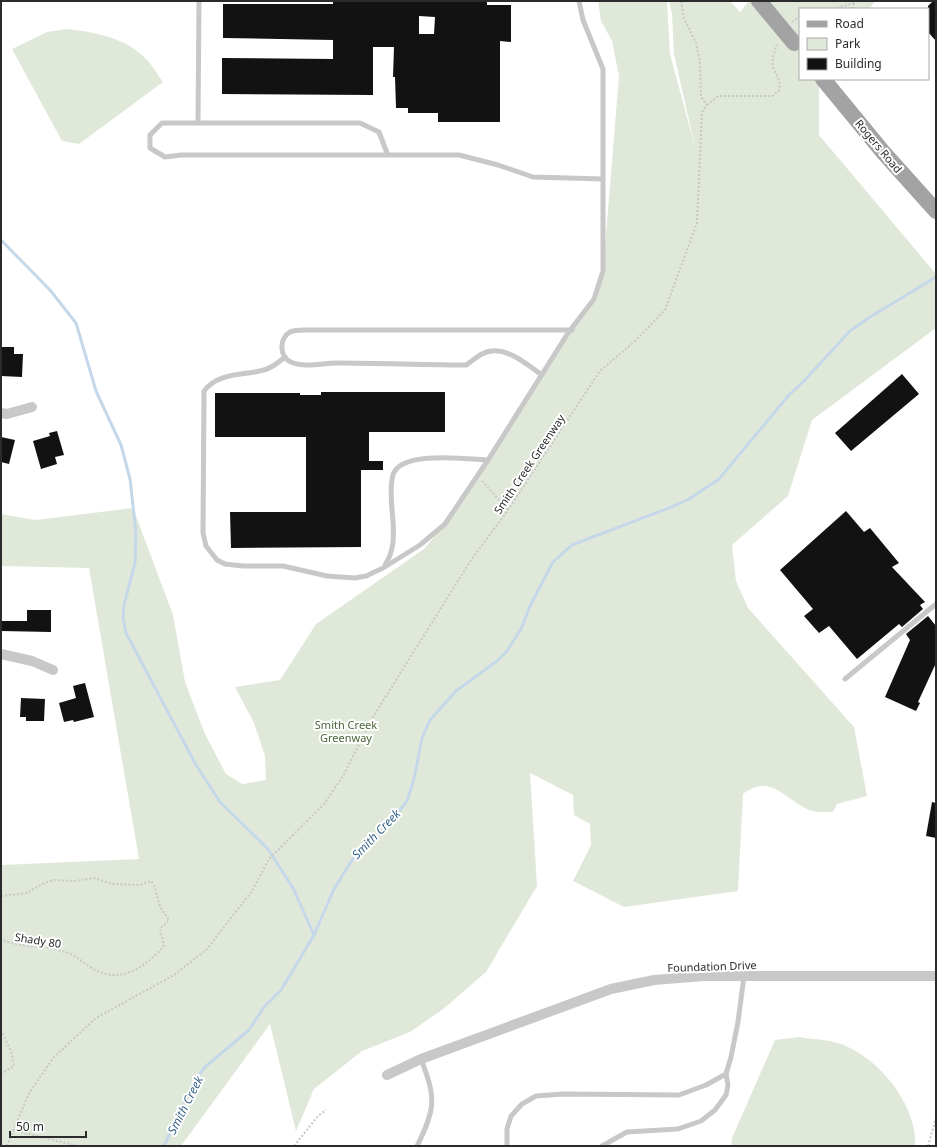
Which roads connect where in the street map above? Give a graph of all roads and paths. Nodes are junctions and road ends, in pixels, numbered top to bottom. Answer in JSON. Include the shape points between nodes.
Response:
{"nodes":[{"id":1,"x":199,"y":1,"type":"edge"},
{"id":2,"x":578,"y":1,"type":"edge"},
{"id":3,"x":681,"y":1,"type":"edge"},
{"id":4,"x":759,"y":1,"type":"edge"},
{"id":5,"x":857,"y":1,"type":"edge"},
{"id":6,"x":854,"y":4,"type":"junction"},
{"id":7,"x":837,"y":8,"type":"edge"},
{"id":8,"x":853,"y":8,"type":"edge"},
{"id":9,"x":797,"y":47,"type":"edge"},
{"id":10,"x":773,"y":56,"type":"dead end"},
{"id":11,"x":825,"y":80,"type":"edge"},
{"id":12,"x":707,"y":105,"type":"junction"},
{"id":13,"x":198,"y":122,"type":"junction"},
{"id":14,"x":387,"y":153,"type":"junction"},
{"id":15,"x":603,"y":179,"type":"junction"},
{"id":16,"x":936,"y":210,"type":"edge"},
{"id":17,"x":572,"y":330,"type":"junction"},
{"id":18,"x":285,"y":357,"type":"junction"},
{"id":19,"x":542,"y":375,"type":"junction"},
{"id":20,"x":32,"y":407,"type":"dead end"},
{"id":21,"x":1,"y":413,"type":"edge"},
{"id":22,"x":488,"y":460,"type":"junction"},
{"id":23,"x":477,"y":476,"type":"junction"},
{"id":24,"x":508,"y":510,"type":"junction"},
{"id":25,"x":383,"y":568,"type":"junction"},
{"id":26,"x":936,"y":604,"type":"edge"},
{"id":27,"x":1,"y":654,"type":"edge"},
{"id":28,"x":53,"y":670,"type":"dead end"},
{"id":29,"x":845,"y":679,"type":"dead end"},
{"id":30,"x":1,"y":896,"type":"edge"},
{"id":31,"x":1,"y":939,"type":"edge"},
{"id":32,"x":744,"y":976,"type":"junction"},
{"id":33,"x":936,"y":976,"type":"edge"},
{"id":34,"x":1,"y":1030,"type":"edge"},
{"id":35,"x":421,"y":1059,"type":"junction"},
{"id":36,"x":1,"y":1074,"type":"edge"},
{"id":37,"x":726,"y":1074,"type":"junction"},
{"id":38,"x":387,"y":1075,"type":"dead end"},
{"id":39,"x":326,"y":1110,"type":"dead end"},
{"id":40,"x":936,"y":1118,"type":"edge"},
{"id":41,"x":13,"y":1130,"type":"junction"},
{"id":42,"x":7,"y":1146,"type":"edge"},
{"id":43,"x":78,"y":1146,"type":"edge"},
{"id":44,"x":294,"y":1146,"type":"edge"},
{"id":45,"x":417,"y":1146,"type":"edge"},
{"id":46,"x":507,"y":1146,"type":"edge"},
{"id":47,"x":602,"y":1146,"type":"edge"},
{"id":48,"x":928,"y":1146,"type":"edge"}],
"edges":[{"from":1,"to":13,"type":"lane"},
{"from":2,"to":15,"type":"lane","via":[[603,69]]},
{"from":3,"to":12,"type":"path","via":[[684,18],[696,43],[700,62],[701,96]]},
{"from":4,"to":9,"type":"main road","bridge":true},
{"from":5,"to":6,"type":"path"},
{"from":6,"to":7,"type":"path"},
{"from":6,"to":8,"type":"path"},
{"from":10,"to":12,"type":"path","via":[[773,68],[780,84],[779,91],[772,96],[718,96]]},
{"from":11,"to":16,"type":"main road","name":"Rogers Road","via":[[883,152]]},
{"from":12,"to":24,"type":"path","name":"Smith Creek Greenway","via":[[702,112],[697,223],[665,310],[634,342],[600,371]]},
{"from":13,"to":14,"type":"lane","via":[[360,123],[379,132]]},
{"from":13,"to":14,"type":"lane","via":[[162,123],[150,135],[150,148],[164,157]]},
{"from":14,"to":15,"type":"lane","via":[[459,155],[533,177]]},
{"from":15,"to":17,"type":"lane","via":[[604,271],[594,299]]},
{"from":17,"to":18,"type":"lane","via":[[290,331],[283,338],[281,346]]},
{"from":17,"to":19,"type":"lane"},
{"from":18,"to":19,"type":"lane","via":[[290,362],[303,364],[466,365],[482,354],[494,350],[518,358]]},
{"from":18,"to":25,"type":"lane","via":[[276,365],[264,370],[221,377],[210,383],[204,391],[203,532],[206,546],[217,560],[235,566],[283,566],[327,576],[355,578]]},
{"from":19,"to":22,"type":"lane"},
{"from":20,"to":21,"type":"street","via":[[7,414]]},
{"from":22,"to":23,"type":"lane"},
{"from":22,"to":25,"type":"lane","via":[[415,459],[396,469],[392,484],[394,547]]},
{"from":23,"to":24,"type":"path"},
{"from":23,"to":25,"type":"lane","via":[[445,524],[420,545]]},
{"from":24,"to":41,"type":"path","name":"Smith Creek Greenway","via":[[467,567],[373,717],[343,776],[324,804],[269,859],[252,890],[207,949],[174,975],[96,1018],[54,1057],[29,1093]]},
{"from":26,"to":29,"type":"lane"},
{"from":27,"to":28,"type":"street"},
{"from":30,"to":31,"type":"path","name":"Shady 80","via":[[27,893],[54,880],[75,881],[94,878],[113,884],[140,885],[151,882],[160,908],[169,920],[160,929],[164,945],[162,948],[142,968],[129,974],[99,972],[72,954],[42,947],[21,946]]},
{"from":32,"to":33,"type":"street","name":"Foundation Drive"},
{"from":32,"to":35,"type":"street","name":"Foundation Drive","via":[[654,980],[611,990]]},
{"from":32,"to":37,"type":"lane","via":[[738,1022]]},
{"from":34,"to":36,"type":"path","via":[[11,1051],[14,1066]]},
{"from":35,"to":38,"type":"street","name":"Foundation Drive"},
{"from":35,"to":45,"type":"lane","via":[[433,1091],[432,1112]]},
{"from":37,"to":46,"type":"lane","via":[[679,1095],[536,1096],[522,1104],[511,1116],[507,1129]]},
{"from":37,"to":47,"type":"lane","via":[[726,1095],[715,1110],[701,1121],[678,1129],[627,1132]]},
{"from":39,"to":44,"type":"path"},
{"from":40,"to":48,"type":"path","via":[[928,1138]]},
{"from":41,"to":42,"type":"path","name":"Smith Creek Greenway"},
{"from":41,"to":43,"type":"path"}]}
